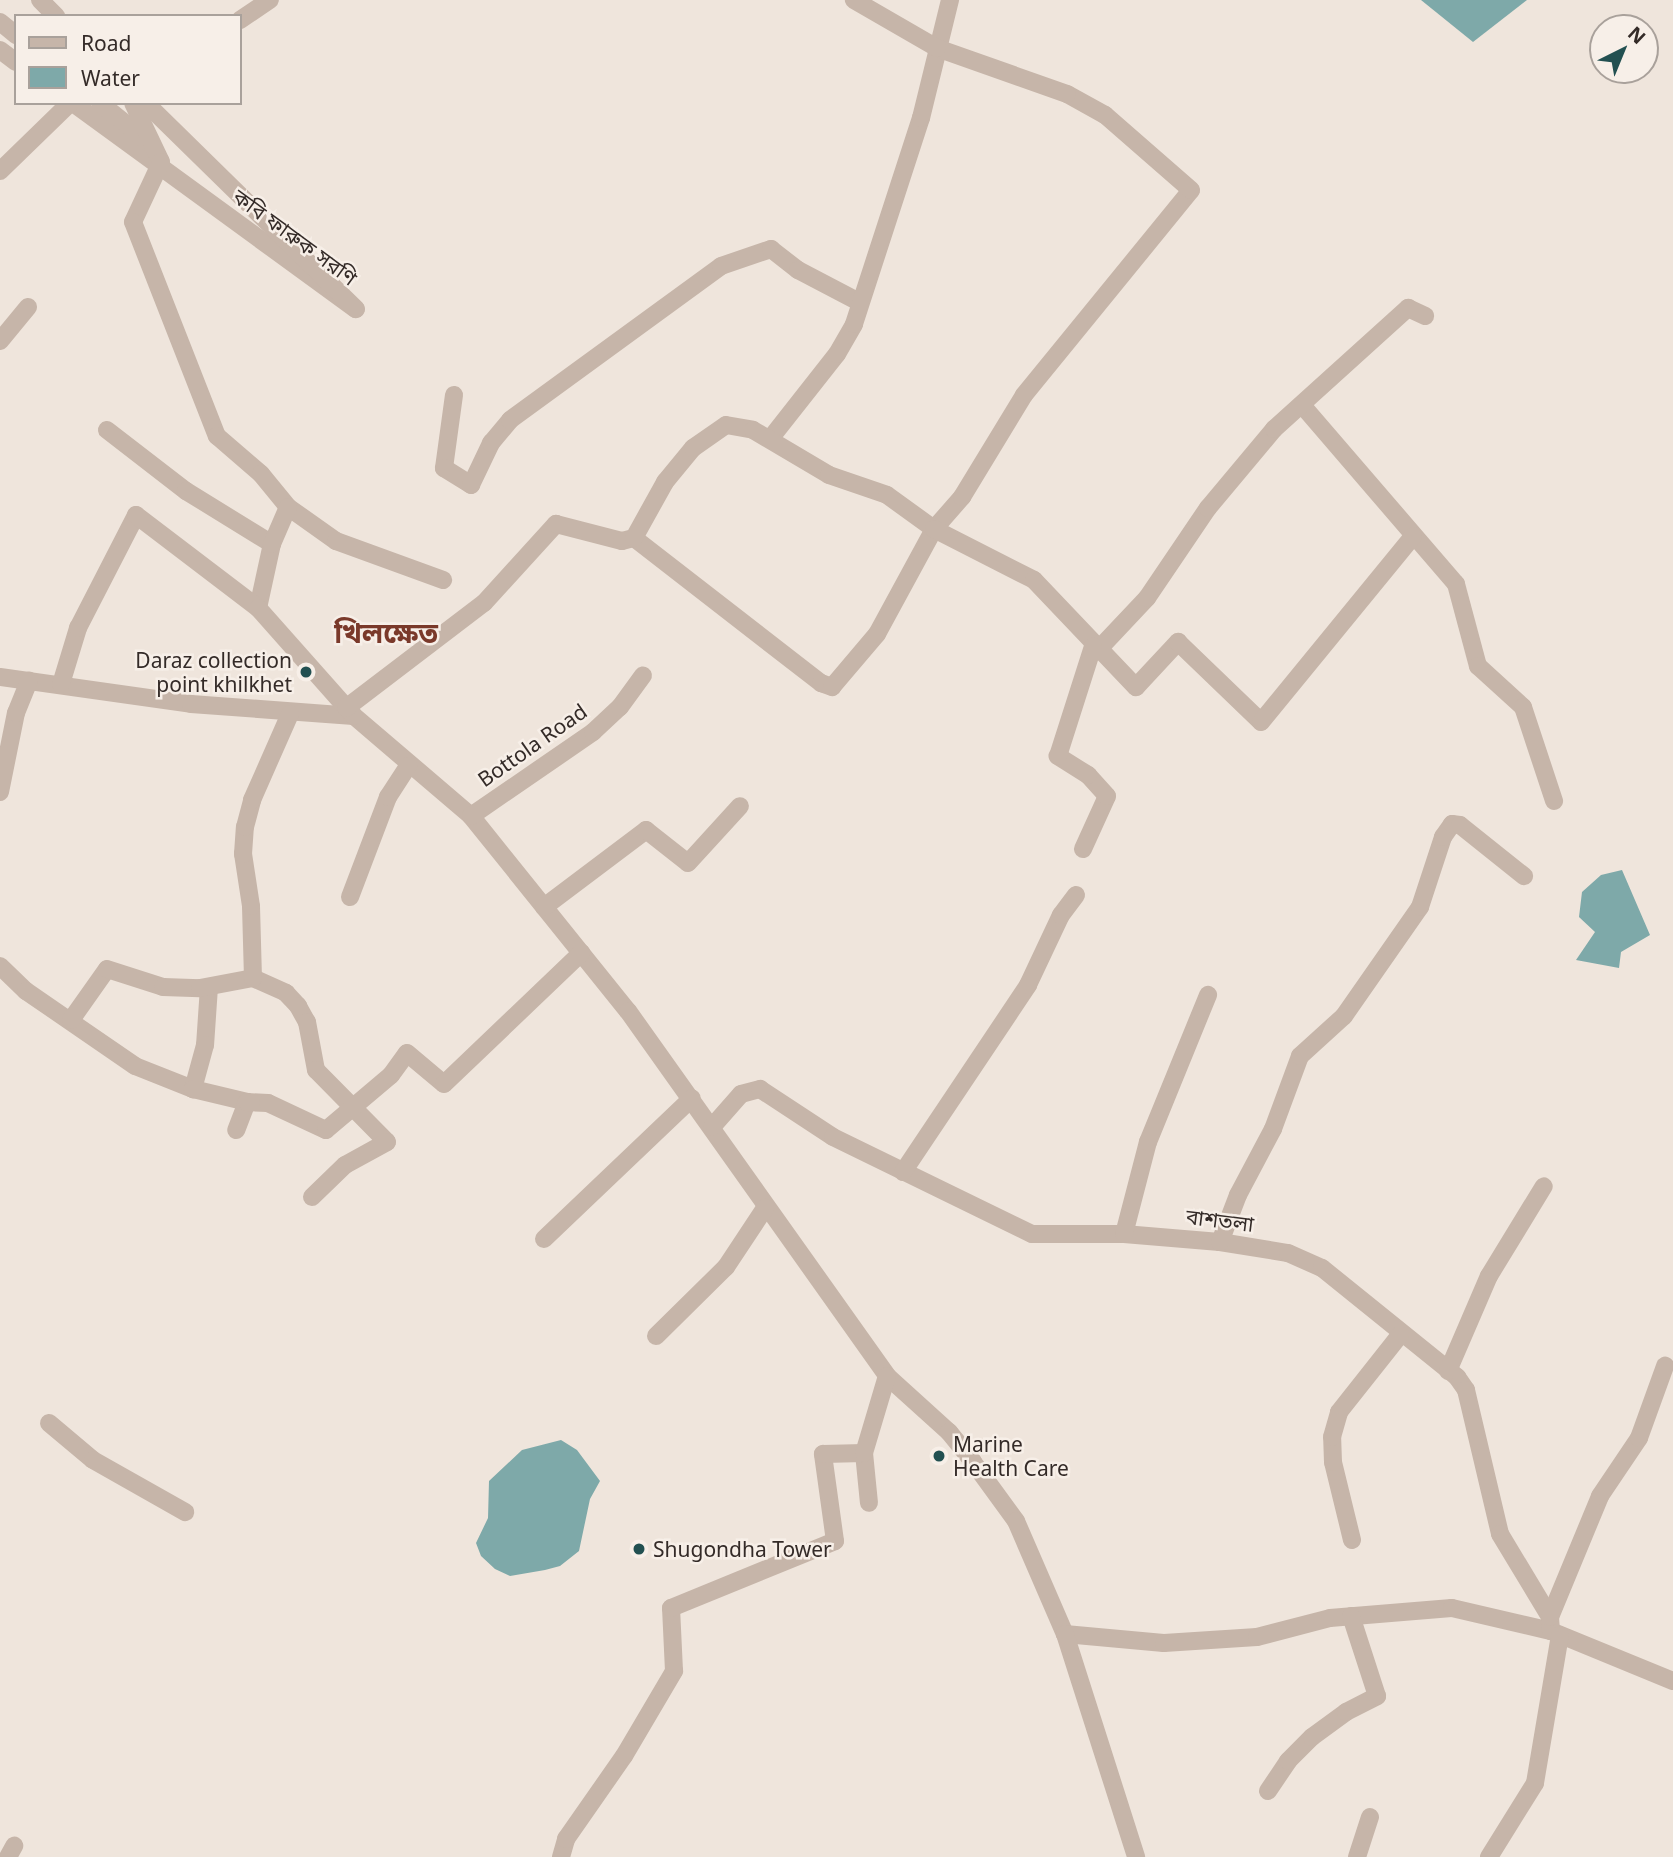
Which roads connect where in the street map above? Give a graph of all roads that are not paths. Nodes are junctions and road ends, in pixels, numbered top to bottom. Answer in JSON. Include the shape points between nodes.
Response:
{"nodes":[{"id":1,"x":40,"y":0,"type":"edge"},
{"id":2,"x":271,"y":0,"type":"edge"},
{"id":3,"x":854,"y":0,"type":"edge"},
{"id":4,"x":950,"y":0,"type":"edge"},
{"id":5,"x":55,"y":14,"type":"edge"},
{"id":6,"x":242,"y":19,"type":"edge"},
{"id":7,"x":0,"y":22,"type":"edge"},
{"id":8,"x":14,"y":33,"type":"edge"},
{"id":9,"x":937,"y":48,"type":"junction"},
{"id":10,"x":70,"y":105,"type":"edge"},
{"id":11,"x":75,"y":105,"type":"edge"},
{"id":12,"x":102,"y":105,"type":"edge"},
{"id":13,"x":134,"y":105,"type":"edge"},
{"id":14,"x":148,"y":105,"type":"edge"},
{"id":15,"x":0,"y":171,"type":"edge"},
{"id":16,"x":859,"y":302,"type":"junction"},
{"id":17,"x":28,"y":307,"type":"dead end"},
{"id":18,"x":356,"y":309,"type":"junction"},
{"id":19,"x":1425,"y":316,"type":"dead end"},
{"id":20,"x":0,"y":341,"type":"edge"},
{"id":21,"x":454,"y":395,"type":"dead end"},
{"id":22,"x":1302,"y":405,"type":"junction"},
{"id":23,"x":107,"y":430,"type":"dead end"},
{"id":24,"x":770,"y":439,"type":"junction"},
{"id":25,"x":288,"y":507,"type":"junction"},
{"id":26,"x":934,"y":529,"type":"junction"},
{"id":27,"x":1413,"y":536,"type":"junction"},
{"id":28,"x":634,"y":538,"type":"junction"},
{"id":29,"x":272,"y":544,"type":"junction"},
{"id":30,"x":443,"y":580,"type":"dead end"},
{"id":31,"x":258,"y":608,"type":"junction"},
{"id":32,"x":1095,"y":648,"type":"junction"},
{"id":33,"x":643,"y":675,"type":"dead end"},
{"id":34,"x":0,"y":677,"type":"edge"},
{"id":35,"x":29,"y":680,"type":"junction"},
{"id":36,"x":61,"y":684,"type":"junction"},
{"id":37,"x":350,"y":712,"type":"junction"},
{"id":38,"x":290,"y":714,"type":"junction"},
{"id":39,"x":408,"y":766,"type":"junction"},
{"id":40,"x":0,"y":792,"type":"edge"},
{"id":41,"x":1554,"y":802,"type":"dead end"},
{"id":42,"x":740,"y":806,"type":"dead end"},
{"id":43,"x":471,"y":816,"type":"junction"},
{"id":44,"x":1083,"y":849,"type":"dead end"},
{"id":45,"x":1524,"y":876,"type":"dead end"},
{"id":46,"x":1076,"y":895,"type":"dead end"},
{"id":47,"x":350,"y":897,"type":"dead end"},
{"id":48,"x":544,"y":907,"type":"junction"},
{"id":49,"x":581,"y":953,"type":"junction"},
{"id":50,"x":0,"y":966,"type":"edge"},
{"id":51,"x":253,"y":978,"type":"junction"},
{"id":52,"x":209,"y":987,"type":"junction"},
{"id":53,"x":1208,"y":995,"type":"dead end"},
{"id":54,"x":71,"y":1020,"type":"junction"},
{"id":55,"x":193,"y":1089,"type":"junction"},
{"id":56,"x":692,"y":1098,"type":"junction"},
{"id":57,"x":247,"y":1102,"type":"junction"},
{"id":58,"x":353,"y":1105,"type":"junction"},
{"id":59,"x":712,"y":1126,"type":"junction"},
{"id":60,"x":236,"y":1130,"type":"dead end"},
{"id":61,"x":903,"y":1172,"type":"junction"},
{"id":62,"x":1544,"y":1186,"type":"dead end"},
{"id":63,"x":312,"y":1197,"type":"dead end"},
{"id":64,"x":765,"y":1208,"type":"junction"},
{"id":65,"x":1124,"y":1234,"type":"junction"},
{"id":66,"x":544,"y":1239,"type":"dead end"},
{"id":67,"x":1220,"y":1242,"type":"junction"},
{"id":68,"x":1400,"y":1335,"type":"junction"},
{"id":69,"x":656,"y":1336,"type":"dead end"},
{"id":70,"x":1665,"y":1366,"type":"dead end"},
{"id":71,"x":1448,"y":1371,"type":"junction"},
{"id":72,"x":887,"y":1376,"type":"junction"},
{"id":73,"x":49,"y":1423,"type":"dead end"},
{"id":74,"x":864,"y":1453,"type":"junction"},
{"id":75,"x":869,"y":1503,"type":"dead end"},
{"id":76,"x":185,"y":1513,"type":"dead end"},
{"id":77,"x":1352,"y":1539,"type":"dead end"},
{"id":78,"x":1351,"y":1616,"type":"junction"},
{"id":79,"x":1553,"y":1628,"type":"junction"},
{"id":80,"x":1065,"y":1634,"type":"junction"},
{"id":81,"x":1673,"y":1681,"type":"edge"},
{"id":82,"x":1268,"y":1791,"type":"dead end"},
{"id":83,"x":1370,"y":1817,"type":"dead end"},
{"id":84,"x":561,"y":1857,"type":"edge"},
{"id":85,"x":1136,"y":1857,"type":"edge"},
{"id":86,"x":1357,"y":1857,"type":"edge"},
{"id":87,"x":1489,"y":1857,"type":"edge"}],
"edges":[{"from":1,"to":5,"type":"street"},
{"from":2,"to":6,"type":"street"},
{"from":3,"to":9,"type":"street"},
{"from":4,"to":9,"type":"street"},
{"from":7,"to":8,"type":"street"},
{"from":9,"to":16,"type":"street","via":[[921,118]]},
{"from":9,"to":26,"type":"street","via":[[1067,94],[1105,114],[1191,190],[1060,346],[1024,395],[962,497]]},
{"from":10,"to":15,"type":"street"},
{"from":11,"to":18,"type":"street","name":"কবি ফারুক সরণি"},
{"from":12,"to":18,"type":"street"},
{"from":13,"to":25,"type":"street","via":[[161,162],[133,222],[217,436],[261,474]]},
{"from":14,"to":18,"type":"street","name":"কবি ফারুক সরণি"},
{"from":16,"to":21,"type":"street","via":[[798,270],[771,249],[722,265],[510,420],[491,443],[471,485],[444,468]]},
{"from":16,"to":24,"type":"street","via":[[838,354]]},
{"from":17,"to":20,"type":"street"},
{"from":19,"to":22,"type":"street","via":[[1408,308]]},
{"from":22,"to":27,"type":"street"},
{"from":22,"to":32,"type":"street","via":[[1274,429],[1208,508],[1147,598]]},
{"from":23,"to":29,"type":"street","via":[[186,491]]},
{"from":24,"to":26,"type":"street","via":[[829,475],[887,495]]},
{"from":24,"to":28,"type":"street","via":[[726,425],[693,448],[665,482]]},
{"from":25,"to":29,"type":"street"},
{"from":25,"to":30,"type":"street","via":[[336,541]]},
{"from":26,"to":28,"type":"street","via":[[877,634],[832,687]]},
{"from":26,"to":32,"type":"street","via":[[1034,580]]},
{"from":27,"to":32,"type":"street","via":[[1261,722],[1178,642],[1136,687]]},
{"from":27,"to":41,"type":"street","via":[[1457,584],[1478,666],[1523,707]]},
{"from":28,"to":37,"type":"street","via":[[622,541],[556,524],[484,603]]},
{"from":29,"to":31,"type":"street"},
{"from":31,"to":36,"type":"street","via":[[136,515],[78,628]]},
{"from":31,"to":37,"type":"street"},
{"from":32,"to":44,"type":"street","via":[[1058,756],[1088,775],[1107,796]]},
{"from":33,"to":43,"type":"street","name":"Bottola Road","via":[[620,707],[593,732]]},
{"from":34,"to":35,"type":"street"},
{"from":35,"to":36,"type":"street"},
{"from":35,"to":40,"type":"street","via":[[16,713]]},
{"from":36,"to":38,"type":"street"},
{"from":37,"to":38,"type":"street"},
{"from":37,"to":39,"type":"street"},
{"from":38,"to":51,"type":"street","via":[[245,827]]},
{"from":39,"to":43,"type":"street"},
{"from":39,"to":47,"type":"street","via":[[388,797]]},
{"from":42,"to":48,"type":"street","via":[[688,863],[646,830]]},
{"from":43,"to":48,"type":"street"},
{"from":45,"to":67,"type":"street","via":[[1460,825],[1452,824],[1443,837],[1420,907],[1344,1016],[1300,1056],[1273,1129],[1238,1195]]},
{"from":46,"to":61,"type":"street","via":[[1061,915],[1028,985]]},
{"from":48,"to":49,"type":"street"},
{"from":49,"to":56,"type":"street"},
{"from":49,"to":58,"type":"street","via":[[444,1084],[407,1053],[391,1075]]},
{"from":50,"to":54,"type":"street","via":[[26,991]]},
{"from":51,"to":52,"type":"street"},
{"from":51,"to":58,"type":"street","via":[[285,993],[298,1006],[307,1022],[316,1070]]},
{"from":52,"to":54,"type":"street","via":[[163,987],[107,969]]},
{"from":52,"to":55,"type":"street","via":[[205,1045]]},
{"from":53,"to":65,"type":"street","via":[[1148,1142]]},
{"from":54,"to":55,"type":"street","via":[[135,1066]]},
{"from":55,"to":57,"type":"street"},
{"from":56,"to":59,"type":"street"},
{"from":56,"to":66,"type":"street"},
{"from":57,"to":58,"type":"street","via":[[268,1103],[326,1130]]},
{"from":57,"to":60,"type":"street"},
{"from":58,"to":63,"type":"street","via":[[387,1142],[345,1165]]},
{"from":59,"to":61,"type":"street","name":"বাশতলা","via":[[741,1094],[760,1089],[833,1137]]},
{"from":59,"to":64,"type":"street"},
{"from":61,"to":65,"type":"street","name":"বাশতলা","via":[[1032,1234]]},
{"from":62,"to":71,"type":"street","via":[[1489,1276]]},
{"from":64,"to":69,"type":"street","via":[[726,1267]]},
{"from":64,"to":72,"type":"street"},
{"from":65,"to":67,"type":"street","name":"বাশতলা"},
{"from":67,"to":68,"type":"street","name":"বাশতলা","via":[[1288,1253],[1322,1268]]},
{"from":68,"to":71,"type":"street","name":"বাশতলা"},
{"from":68,"to":77,"type":"street","via":[[1339,1412],[1332,1437],[1333,1462]]},
{"from":70,"to":79,"type":"street","via":[[1639,1438],[1600,1496]]},
{"from":71,"to":79,"type":"street","name":"বাশতলা","via":[[1466,1390],[1476,1419],[1485,1485],[1500,1534]]},
{"from":72,"to":74,"type":"street"},
{"from":72,"to":80,"type":"street","via":[[949,1432],[1016,1521]]},
{"from":73,"to":76,"type":"street","via":[[93,1460]]},
{"from":74,"to":75,"type":"street"},
{"from":74,"to":84,"type":"street","via":[[822,1454],[835,1541],[671,1608],[674,1671],[624,1756],[566,1839]]},
{"from":78,"to":79,"type":"street","via":[[1452,1608]]},
{"from":78,"to":80,"type":"street","via":[[1257,1637],[1164,1643]]},
{"from":78,"to":82,"type":"street","via":[[1377,1696],[1312,1737]]},
{"from":79,"to":81,"type":"street"},
{"from":79,"to":87,"type":"street","via":[[1535,1783]]},
{"from":80,"to":85,"type":"street"},
{"from":83,"to":86,"type":"street"}]}
